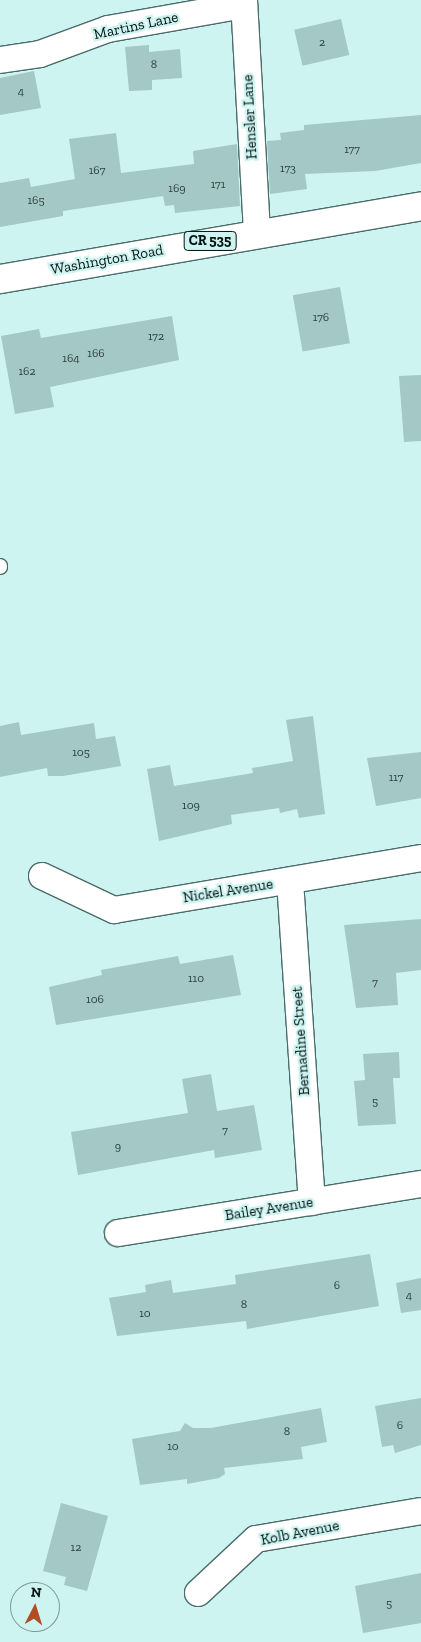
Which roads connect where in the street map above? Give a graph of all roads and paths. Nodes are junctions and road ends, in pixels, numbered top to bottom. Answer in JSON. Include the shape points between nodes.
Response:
{"nodes":[{"id":1,"x":244,"y":2,"type":"edge"},
{"id":2,"x":0,"y":60,"type":"edge"},
{"id":3,"x":421,"y":206,"type":"edge"},
{"id":4,"x":257,"y":233,"type":"junction"},
{"id":5,"x":0,"y":279,"type":"edge"},
{"id":6,"x":421,"y":858,"type":"edge"},
{"id":7,"x":42,"y":876,"type":"dead end"},
{"id":8,"x":290,"y":881,"type":"junction"},
{"id":9,"x":421,"y":1184,"type":"edge"},
{"id":10,"x":312,"y":1202,"type":"junction"},
{"id":11,"x":118,"y":1233,"type":"dead end"},
{"id":12,"x":421,"y":1511,"type":"edge"},
{"id":13,"x":198,"y":1593,"type":"dead end"}],
"edges":[{"from":1,"to":2,"type":"street","name":"Martins Lane","via":[[108,29],[40,54]]},
{"from":1,"to":4,"type":"street","name":"Hensler Lane"},
{"from":3,"to":4,"type":"main road","name":"Washington Road","number":"CR 535"},
{"from":4,"to":5,"type":"main road","name":"Washington Road","number":"CR 535"},
{"from":6,"to":8,"type":"street","name":"Nickel Avenue"},
{"from":7,"to":8,"type":"street","name":"Nickel Avenue","via":[[114,910]]},
{"from":8,"to":10,"type":"street","name":"Bernadine Street"},
{"from":9,"to":10,"type":"street","name":"Bailey Avenue"},
{"from":10,"to":11,"type":"street","name":"Bailey Avenue"},
{"from":12,"to":13,"type":"street","name":"Kolb Avenue","via":[[256,1539]]}]}
